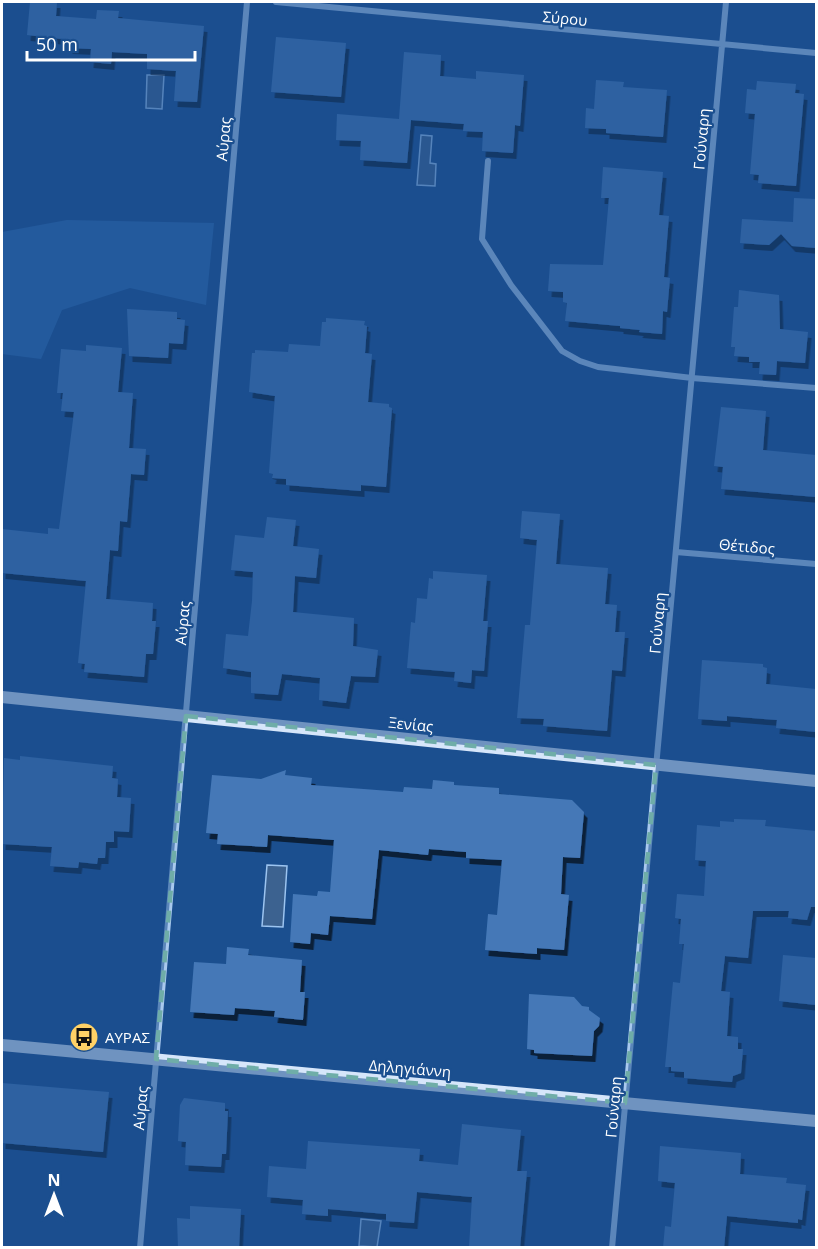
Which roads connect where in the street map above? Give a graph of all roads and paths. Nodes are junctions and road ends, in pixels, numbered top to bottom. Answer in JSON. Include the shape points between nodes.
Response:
{"nodes":[{"id":1,"x":247,"y":2,"type":"edge"},
{"id":2,"x":276,"y":2,"type":"edge"},
{"id":3,"x":726,"y":2,"type":"edge"},
{"id":4,"x":722,"y":43,"type":"junction"},
{"id":5,"x":816,"y":52,"type":"edge"},
{"id":6,"x":488,"y":161,"type":"dead end"},
{"id":7,"x":692,"y":378,"type":"junction"},
{"id":8,"x":816,"y":388,"type":"edge"},
{"id":9,"x":676,"y":552,"type":"junction"},
{"id":10,"x":816,"y":564,"type":"edge"},
{"id":11,"x":2,"y":697,"type":"edge"},
{"id":12,"x":186,"y":716,"type":"junction"},
{"id":13,"x":656,"y":765,"type":"junction"},
{"id":14,"x":816,"y":781,"type":"edge"},
{"id":15,"x":2,"y":1045,"type":"edge"},
{"id":16,"x":156,"y":1059,"type":"junction"},
{"id":17,"x":625,"y":1103,"type":"junction"},
{"id":18,"x":816,"y":1120,"type":"edge"},
{"id":19,"x":140,"y":1248,"type":"edge"},
{"id":20,"x":612,"y":1248,"type":"edge"}],
"edges":[{"from":1,"to":12,"type":"street","name":"Αύρας"},
{"from":2,"to":4,"type":"street","name":"Σύρου"},
{"from":3,"to":4,"type":"street","name":"Γούναρη"},
{"from":4,"to":5,"type":"street","name":"Σύρου"},
{"from":4,"to":7,"type":"street","name":"Γούναρη"},
{"from":6,"to":7,"type":"street","via":[[482,239],[511,285],[562,351],[598,367]]},
{"from":7,"to":8,"type":"street"},
{"from":7,"to":9,"type":"street","name":"Γούναρη"},
{"from":9,"to":10,"type":"street","name":"Θέτιδος"},
{"from":9,"to":13,"type":"street","name":"Γούναρη"},
{"from":11,"to":12,"type":"street","name":"Ξενίας"},
{"from":12,"to":13,"type":"street","name":"Ξενίας"},
{"from":12,"to":16,"type":"street","name":"Αύρας"},
{"from":13,"to":14,"type":"street","name":"Ξενίας"},
{"from":13,"to":17,"type":"street","name":"Γούναρη"},
{"from":15,"to":16,"type":"street","name":"Δηληγιάννη"},
{"from":16,"to":17,"type":"street","name":"Δηληγιάννη"},
{"from":16,"to":19,"type":"street","name":"Αύρας"},
{"from":17,"to":18,"type":"street","name":"Δηληγιάννη"},
{"from":17,"to":20,"type":"street","name":"Γούναρη"}]}
